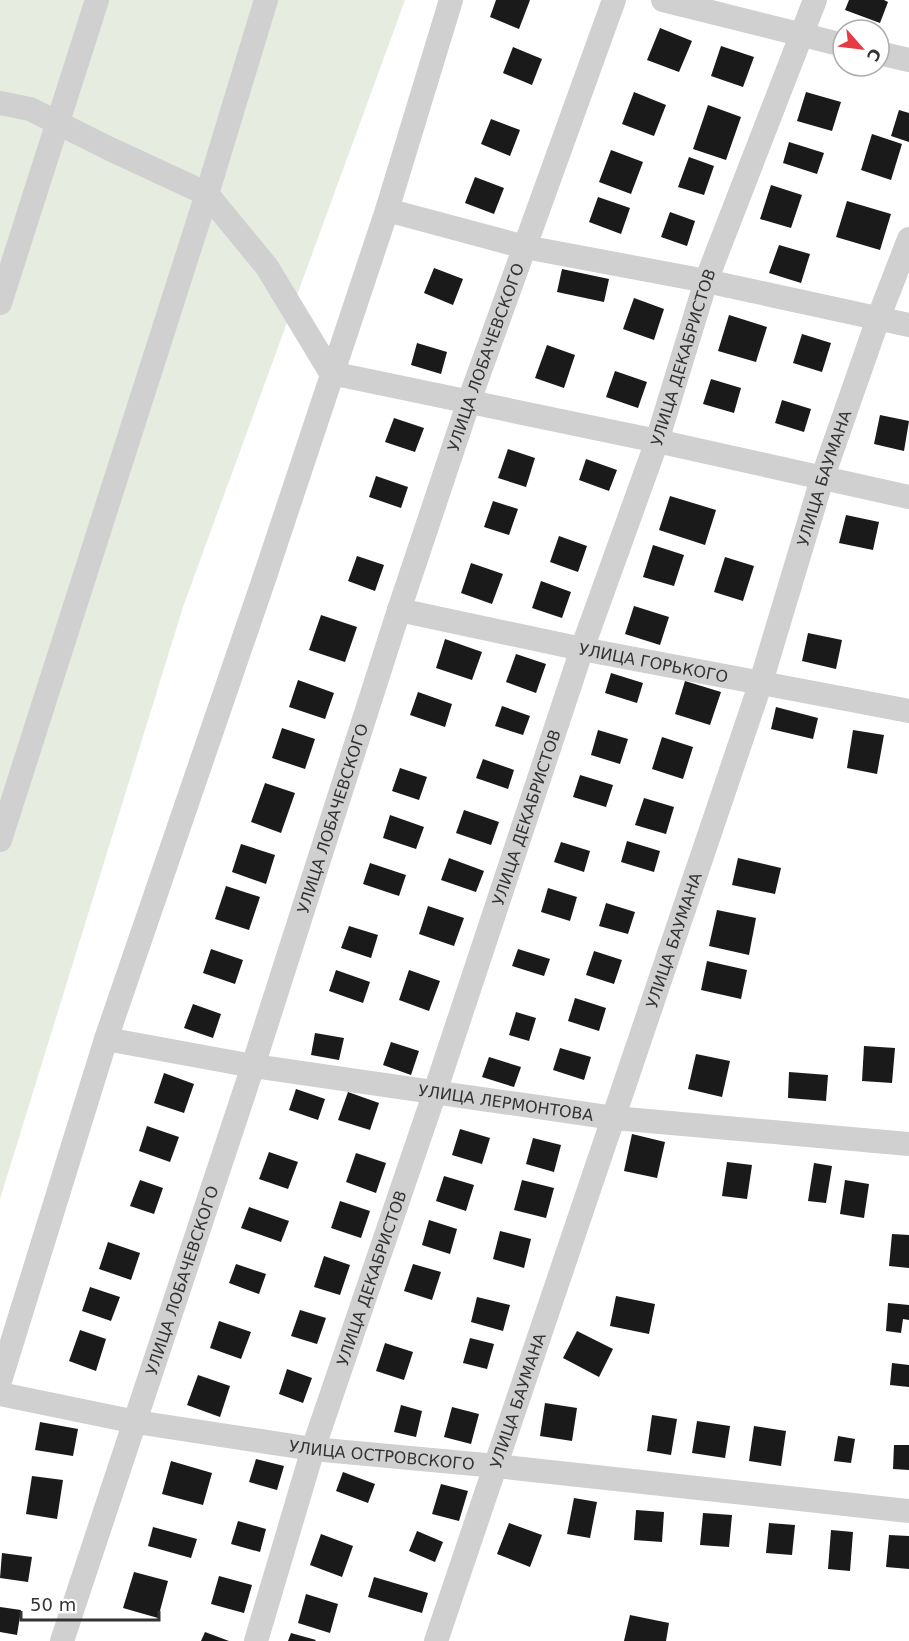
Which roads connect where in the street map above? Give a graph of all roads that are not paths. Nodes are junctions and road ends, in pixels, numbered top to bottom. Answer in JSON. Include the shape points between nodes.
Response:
{"nodes":[{"id":1,"x":98,"y":0,"type":"edge"},
{"id":2,"x":266,"y":0,"type":"edge"},
{"id":3,"x":450,"y":0,"type":"edge"},
{"id":4,"x":614,"y":0,"type":"edge"},
{"id":5,"x":663,"y":0,"type":"edge"},
{"id":6,"x":815,"y":0,"type":"edge"},
{"id":7,"x":801,"y":35,"type":"junction"},
{"id":8,"x":831,"y":42,"type":"edge"},
{"id":9,"x":891,"y":56,"type":"edge"},
{"id":10,"x":909,"y":60,"type":"edge"},
{"id":11,"x":0,"y":104,"type":"edge"},
{"id":12,"x":59,"y":124,"type":"junction"},
{"id":13,"x":207,"y":194,"type":"junction"},
{"id":14,"x":387,"y":210,"type":"junction"},
{"id":15,"x":909,"y":239,"type":"edge"},
{"id":16,"x":525,"y":247,"type":"junction"},
{"id":17,"x":706,"y":281,"type":"junction"},
{"id":18,"x":0,"y":303,"type":"edge"},
{"id":19,"x":878,"y":319,"type":"junction"},
{"id":20,"x":909,"y":325,"type":"edge"},
{"id":21,"x":331,"y":373,"type":"junction"},
{"id":22,"x":469,"y":401,"type":"junction"},
{"id":23,"x":657,"y":441,"type":"junction"},
{"id":24,"x":822,"y":479,"type":"junction"},
{"id":25,"x":909,"y":497,"type":"edge"},
{"id":26,"x":399,"y":610,"type":"junction"},
{"id":27,"x":582,"y":649,"type":"junction"},
{"id":28,"x":761,"y":682,"type":"junction"},
{"id":29,"x":909,"y":711,"type":"edge"},
{"id":30,"x":0,"y":840,"type":"edge"},
{"id":31,"x":106,"y":1038,"type":"junction"},
{"id":32,"x":253,"y":1066,"type":"junction"},
{"id":33,"x":435,"y":1092,"type":"junction"},
{"id":34,"x":614,"y":1119,"type":"junction"},
{"id":35,"x":909,"y":1144,"type":"edge"},
{"id":36,"x":0,"y":1381,"type":"edge"},
{"id":37,"x":0,"y":1394,"type":"edge"},
{"id":38,"x":136,"y":1422,"type":"junction"},
{"id":39,"x":314,"y":1449,"type":"junction"},
{"id":40,"x":496,"y":1466,"type":"junction"},
{"id":41,"x":909,"y":1510,"type":"edge"},
{"id":42,"x":62,"y":1641,"type":"edge"},
{"id":43,"x":256,"y":1641,"type":"edge"},
{"id":44,"x":436,"y":1641,"type":"edge"}],
"edges":[{"from":1,"to":12,"type":"street"},
{"from":2,"to":13,"type":"street"},
{"from":3,"to":14,"type":"street"},
{"from":4,"to":16,"type":"street","name":"УЛИЦА ЛОБАЧЕВСКОГО"},
{"from":5,"to":7,"type":"street"},
{"from":6,"to":7,"type":"street","name":"УЛИЦА ДЕКАБРИСТОВ"},
{"from":7,"to":8,"type":"street"},
{"from":7,"to":17,"type":"street","name":"УЛИЦА ДЕКАБРИСТОВ"},
{"from":9,"to":10,"type":"street"},
{"from":11,"to":12,"type":"street","via":[[30,109]]},
{"from":12,"to":13,"type":"street"},
{"from":12,"to":18,"type":"street"},
{"from":13,"to":21,"type":"street","via":[[267,267]]},
{"from":13,"to":30,"type":"street"},
{"from":14,"to":16,"type":"street"},
{"from":14,"to":21,"type":"street"},
{"from":15,"to":19,"type":"street","name":"УЛИЦА БАУМАНА"},
{"from":16,"to":17,"type":"street"},
{"from":16,"to":22,"type":"street","name":"УЛИЦА ЛОБАЧЕВСКОГО"},
{"from":17,"to":19,"type":"street"},
{"from":17,"to":23,"type":"street","name":"УЛИЦА ДЕКАБРИСТОВ"},
{"from":19,"to":20,"type":"street"},
{"from":19,"to":24,"type":"street","name":"УЛИЦА БАУМАНА"},
{"from":21,"to":22,"type":"street"},
{"from":21,"to":31,"type":"street"},
{"from":22,"to":23,"type":"street"},
{"from":22,"to":26,"type":"street","name":"УЛИЦА ЛОБАЧЕВСКОГО"},
{"from":23,"to":24,"type":"street"},
{"from":23,"to":27,"type":"street","name":"УЛИЦА ДЕКАБРИСТОВ"},
{"from":24,"to":25,"type":"street"},
{"from":24,"to":28,"type":"street","name":"УЛИЦА БАУМАНА"},
{"from":26,"to":27,"type":"street","name":"УЛИЦА ГОРЬКОГО"},
{"from":26,"to":32,"type":"street","name":"УЛИЦА ЛОБАЧЕВСКОГО"},
{"from":27,"to":28,"type":"street","name":"УЛИЦА ГОРЬКОГО"},
{"from":27,"to":33,"type":"street","name":"УЛИЦА ДЕКАБРИСТОВ"},
{"from":28,"to":29,"type":"street","name":"УЛИЦА ГОРЬКОГО"},
{"from":28,"to":34,"type":"street","name":"УЛИЦА БАУМАНА"},
{"from":31,"to":32,"type":"street","name":"УЛИЦА ЛЕРМОНТОВА"},
{"from":31,"to":36,"type":"street"},
{"from":32,"to":33,"type":"street","name":"УЛИЦА ЛЕРМОНТОВА"},
{"from":32,"to":38,"type":"street","name":"УЛИЦА ЛОБАЧЕВСКОГО"},
{"from":33,"to":34,"type":"street","name":"УЛИЦА ЛЕРМОНТОВА"},
{"from":33,"to":39,"type":"street","name":"УЛИЦА ДЕКАБРИСТОВ"},
{"from":34,"to":35,"type":"street","name":"УЛИЦА ЛЕРМОНТОВА"},
{"from":34,"to":40,"type":"street","name":"УЛИЦА БАУМАНА"},
{"from":37,"to":38,"type":"street","name":"УЛИЦА ОСТРОВСКОГО"},
{"from":38,"to":39,"type":"street","name":"УЛИЦА ОСТРОВСКОГО"},
{"from":38,"to":42,"type":"street","name":"УЛИЦА ЛОБАЧЕВСКОГО"},
{"from":39,"to":40,"type":"street","name":"УЛИЦА ОСТРОВСКОГО"},
{"from":39,"to":43,"type":"street","name":"УЛИЦА ДЕКАБРИСТОВ"},
{"from":40,"to":41,"type":"street","name":"УЛИЦА ОСТРОВСКОГО"},
{"from":40,"to":44,"type":"street","name":"УЛИЦА БАУМАНА"}]}
